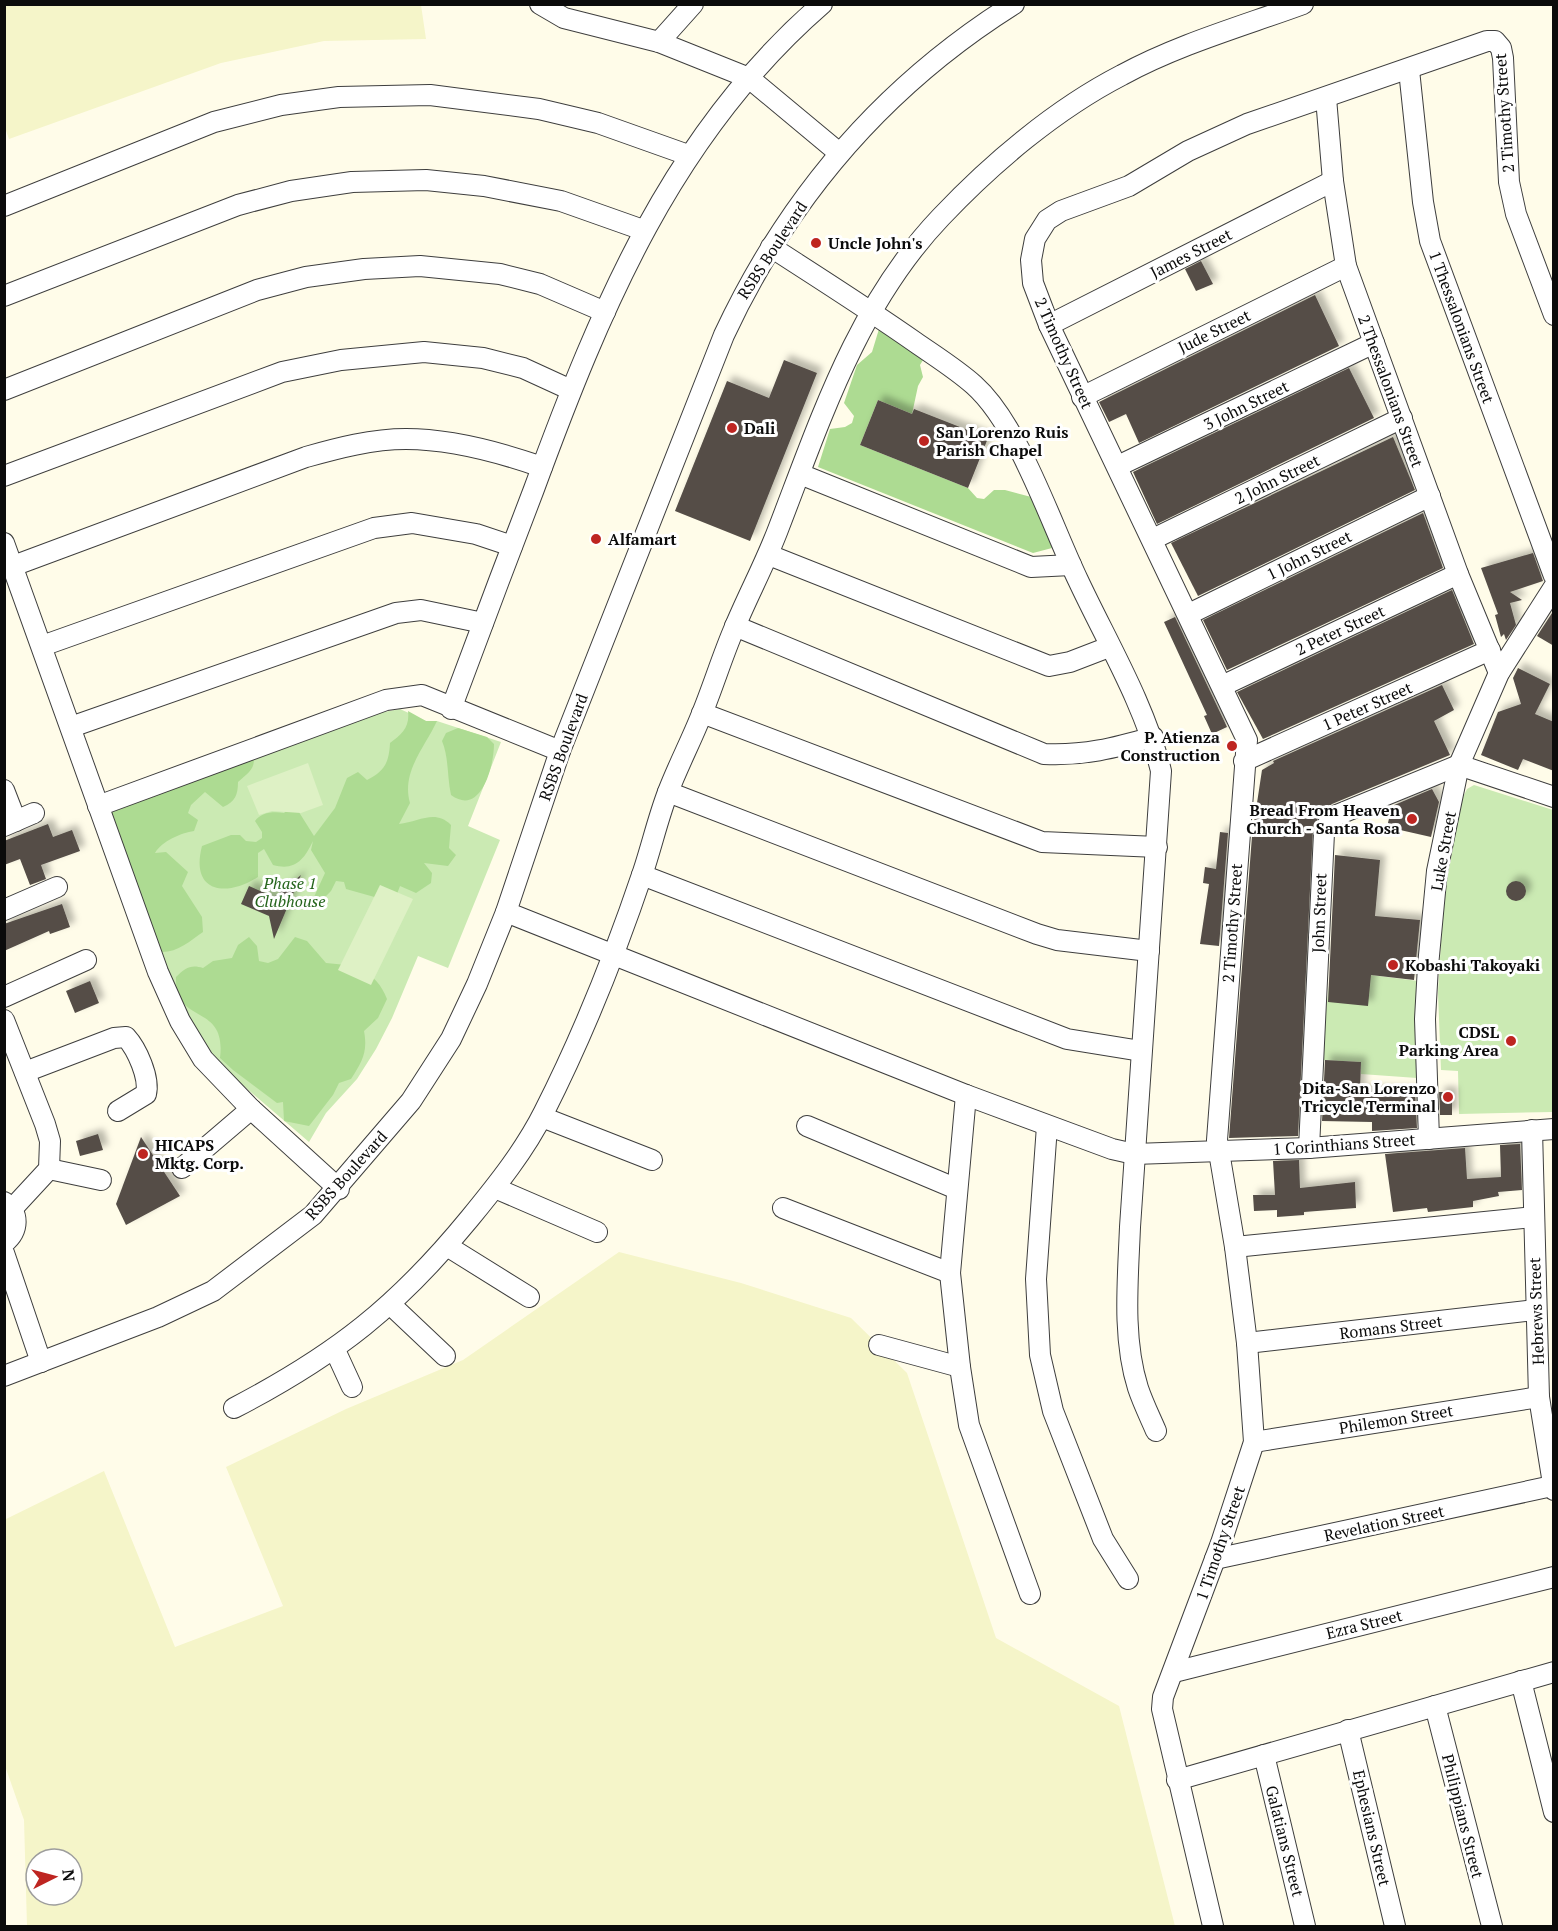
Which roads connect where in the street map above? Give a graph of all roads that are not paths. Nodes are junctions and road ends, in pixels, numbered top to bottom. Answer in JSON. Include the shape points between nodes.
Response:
{"nodes":[{"id":1,"x":540,"y":4,"type":"edge"},
{"id":2,"x":693,"y":4,"type":"edge"},
{"id":3,"x":822,"y":4,"type":"edge"},
{"id":4,"x":1014,"y":4,"type":"edge"},
{"id":5,"x":1304,"y":4,"type":"edge"},
{"id":6,"x":570,"y":11,"type":"edge"},
{"id":7,"x":659,"y":42,"type":"junction"},
{"id":8,"x":1409,"y":70,"type":"junction"},
{"id":9,"x":748,"y":78,"type":"junction"},
{"id":10,"x":1326,"y":98,"type":"junction"},
{"id":11,"x":838,"y":152,"type":"junction"},
{"id":12,"x":688,"y":155,"type":"junction"},
{"id":13,"x":1333,"y":181,"type":"junction"},
{"id":14,"x":4,"y":206,"type":"edge"},
{"id":15,"x":643,"y":230,"type":"junction"},
{"id":16,"x":771,"y":247,"type":"junction"},
{"id":17,"x":1346,"y":266,"type":"junction"},
{"id":18,"x":4,"y":296,"type":"edge"},
{"id":19,"x":605,"y":312,"type":"junction"},
{"id":20,"x":872,"y":312,"type":"junction"},
{"id":21,"x":1554,"y":315,"type":"edge"},
{"id":22,"x":1048,"y":325,"type":"junction"},
{"id":23,"x":1374,"y":343,"type":"junction"},
{"id":24,"x":4,"y":390,"type":"edge"},
{"id":25,"x":572,"y":390,"type":"junction"},
{"id":26,"x":1082,"y":397,"type":"junction"},
{"id":27,"x":1402,"y":418,"type":"junction"},
{"id":28,"x":1118,"y":466,"type":"junction"},
{"id":29,"x":542,"y":467,"type":"junction"},
{"id":30,"x":800,"y":474,"type":"junction"},
{"id":31,"x":4,"y":476,"type":"edge"},
{"id":32,"x":1430,"y":496,"type":"junction"},
{"id":33,"x":1153,"y":539,"type":"junction"},
{"id":34,"x":4,"y":543,"type":"edge"},
{"id":35,"x":512,"y":546,"type":"junction"},
{"id":36,"x":769,"y":555,"type":"junction"},
{"id":37,"x":13,"y":566,"type":"junction"},
{"id":38,"x":1071,"y":566,"type":"junction"},
{"id":39,"x":1458,"y":574,"type":"junction"},
{"id":40,"x":1554,"y":576,"type":"edge"},
{"id":41,"x":1554,"y":587,"type":"edge"},
{"id":42,"x":1189,"y":614,"type":"junction"},
{"id":43,"x":483,"y":623,"type":"junction"},
{"id":44,"x":735,"y":626,"type":"junction"},
{"id":45,"x":42,"y":646,"type":"junction"},
{"id":46,"x":1109,"y":647,"type":"junction"},
{"id":47,"x":1490,"y":650,"type":"junction"},
{"id":48,"x":1499,"y":673,"type":"junction"},
{"id":49,"x":1222,"y":686,"type":"junction"},
{"id":50,"x":451,"y":709,"type":"junction"},
{"id":51,"x":702,"y":713,"type":"junction"},
{"id":52,"x":71,"y":727,"type":"junction"},
{"id":53,"x":1153,"y":737,"type":"junction"},
{"id":54,"x":560,"y":751,"type":"junction"},
{"id":55,"x":1244,"y":761,"type":"junction"},
{"id":56,"x":1459,"y":765,"type":"junction"},
{"id":57,"x":4,"y":790,"type":"edge"},
{"id":58,"x":668,"y":792,"type":"junction"},
{"id":59,"x":1554,"y":797,"type":"edge"},
{"id":60,"x":98,"y":806,"type":"junction"},
{"id":61,"x":18,"y":820,"type":"edge"},
{"id":62,"x":1157,"y":848,"type":"junction"},
{"id":63,"x":642,"y":875,"type":"junction"},
{"id":64,"x":57,"y":887,"type":"dead end"},
{"id":65,"x":4,"y":910,"type":"edge"},
{"id":66,"x":506,"y":912,"type":"junction"},
{"id":67,"x":1149,"y":951,"type":"junction"},
{"id":68,"x":611,"y":954,"type":"junction"},
{"id":69,"x":86,"y":960,"type":"dead end"},
{"id":70,"x":4,"y":997,"type":"edge"},
{"id":71,"x":4,"y":1020,"type":"edge"},
{"id":72,"x":1141,"y":1051,"type":"junction"},
{"id":73,"x":25,"y":1072,"type":"junction"},
{"id":74,"x":966,"y":1095,"type":"junction"},
{"id":75,"x":251,"y":1109,"type":"junction"},
{"id":76,"x":118,"y":1111,"type":"dead end"},
{"id":77,"x":542,"y":1117,"type":"junction"},
{"id":78,"x":807,"y":1126,"type":"dead end"},
{"id":79,"x":1047,"y":1126,"type":"junction"},
{"id":80,"x":1554,"y":1129,"type":"edge"},
{"id":81,"x":1532,"y":1130,"type":"junction"},
{"id":82,"x":1429,"y":1139,"type":"junction"},
{"id":83,"x":1309,"y":1148,"type":"junction"},
{"id":84,"x":1219,"y":1151,"type":"junction"},
{"id":85,"x":1134,"y":1154,"type":"junction"},
{"id":86,"x":652,"y":1160,"type":"dead end"},
{"id":87,"x":182,"y":1168,"type":"dead end"},
{"id":88,"x":49,"y":1169,"type":"junction"},
{"id":89,"x":101,"y":1180,"type":"dead end"},
{"id":90,"x":495,"y":1188,"type":"junction"},
{"id":91,"x":957,"y":1188,"type":"junction"},
{"id":92,"x":339,"y":1189,"type":"junction"},
{"id":93,"x":8,"y":1206,"type":"edge"},
{"id":94,"x":783,"y":1208,"type":"dead end"},
{"id":95,"x":1534,"y":1217,"type":"junction"},
{"id":96,"x":597,"y":1232,"type":"dead end"},
{"id":97,"x":4,"y":1243,"type":"edge"},
{"id":98,"x":447,"y":1246,"type":"junction"},
{"id":99,"x":1235,"y":1247,"type":"junction"},
{"id":100,"x":4,"y":1253,"type":"edge"},
{"id":101,"x":950,"y":1274,"type":"junction"},
{"id":102,"x":530,"y":1297,"type":"dead end"},
{"id":103,"x":391,"y":1305,"type":"junction"},
{"id":104,"x":1535,"y":1310,"type":"junction"},
{"id":105,"x":1246,"y":1343,"type":"junction"},
{"id":106,"x":879,"y":1345,"type":"dead end"},
{"id":107,"x":335,"y":1350,"type":"junction"},
{"id":108,"x":445,"y":1356,"type":"dead end"},
{"id":109,"x":41,"y":1362,"type":"junction"},
{"id":110,"x":960,"y":1367,"type":"junction"},
{"id":111,"x":4,"y":1376,"type":"edge"},
{"id":112,"x":352,"y":1387,"type":"dead end"},
{"id":113,"x":1539,"y":1397,"type":"junction"},
{"id":114,"x":234,"y":1408,"type":"dead end"},
{"id":115,"x":1156,"y":1431,"type":"dead end"},
{"id":116,"x":1254,"y":1442,"type":"junction"},
{"id":117,"x":1553,"y":1488,"type":"edge"},
{"id":118,"x":1215,"y":1559,"type":"junction"},
{"id":119,"x":1554,"y":1577,"type":"edge"},
{"id":120,"x":1128,"y":1579,"type":"dead end"},
{"id":121,"x":1030,"y":1594,"type":"dead end"},
{"id":122,"x":1174,"y":1672,"type":"junction"},
{"id":123,"x":1554,"y":1672,"type":"edge"},
{"id":124,"x":1521,"y":1681,"type":"junction"},
{"id":125,"x":1435,"y":1706,"type":"junction"},
{"id":126,"x":1348,"y":1730,"type":"junction"},
{"id":127,"x":1264,"y":1755,"type":"junction"},
{"id":128,"x":1177,"y":1780,"type":"junction"},
{"id":129,"x":1554,"y":1812,"type":"edge"},
{"id":130,"x":1213,"y":1926,"type":"edge"},
{"id":131,"x":1305,"y":1926,"type":"edge"},
{"id":132,"x":1395,"y":1926,"type":"edge"},
{"id":133,"x":1492,"y":1926,"type":"edge"}],
"edges":[{"from":1,"to":6,"type":"street"},
{"from":2,"to":7,"type":"street"},
{"from":3,"to":9,"type":"street","via":[[784,37]]},
{"from":4,"to":11,"type":"street","name":"RSBS Boulevard","via":[[938,58]]},
{"from":5,"to":20,"type":"street","via":[[1176,50],[1124,74],[1037,129],[939,219]]},
{"from":6,"to":7,"type":"street"},
{"from":7,"to":9,"type":"street"},
{"from":8,"to":10,"type":"street","name":"2 Timothy Street"},
{"from":8,"to":21,"type":"street","name":"2 Timothy Street","via":[[1487,41],[1495,41],[1501,48],[1509,182],[1516,214]]},
{"from":8,"to":40,"type":"street","name":"1 Thessalonians Street","via":[[1430,241]]},
{"from":9,"to":11,"type":"street"},
{"from":9,"to":12,"type":"street"},
{"from":10,"to":13,"type":"street","name":"2 Thessalonians Street"},
{"from":10,"to":22,"type":"street","name":"2 Timothy Street","via":[[1217,137],[1129,186],[1047,220],[1035,239],[1031,260],[1033,283]]},
{"from":11,"to":16,"type":"street","name":"RSBS Boulevard"},
{"from":12,"to":14,"type":"street","via":[[598,123],[539,109],[430,95],[339,97],[281,105],[214,122]]},
{"from":12,"to":15,"type":"street"},
{"from":13,"to":17,"type":"street","name":"2 Thessalonians Street"},
{"from":13,"to":22,"type":"street","name":"James Street"},
{"from":15,"to":18,"type":"street","via":[[561,201],[484,186],[426,180],[352,182],[291,191],[238,205]]},
{"from":15,"to":19,"type":"street"},
{"from":16,"to":20,"type":"street"},
{"from":16,"to":54,"type":"street","name":"RSBS Boulevard","via":[[748,283],[724,335]]},
{"from":17,"to":23,"type":"street","name":"2 Thessalonians Street"},
{"from":17,"to":26,"type":"street","name":"Jude Street"},
{"from":19,"to":24,"type":"street","via":[[540,284],[500,274],[420,266],[364,269],[306,277],[257,290]]},
{"from":19,"to":25,"type":"street"},
{"from":20,"to":30,"type":"street","via":[[842,366]]},
{"from":20,"to":38,"type":"street","via":[[974,385],[996,408],[1038,489]]},
{"from":22,"to":26,"type":"street","name":"2 Timothy Street"},
{"from":23,"to":27,"type":"street","name":"2 Thessalonians Street"},
{"from":23,"to":28,"type":"street","name":"3 John Street"},
{"from":25,"to":29,"type":"street"},
{"from":25,"to":31,"type":"street","via":[[524,368],[483,358],[424,352],[341,360],[282,372]]},
{"from":26,"to":28,"type":"street","name":"2 Timothy Street"},
{"from":27,"to":32,"type":"street","name":"2 Thessalonians Street"},
{"from":27,"to":33,"type":"street","name":"2 John Street"},
{"from":28,"to":33,"type":"street","name":"2 Timothy Street"},
{"from":29,"to":35,"type":"street"},
{"from":29,"to":37,"type":"street","via":[[502,453],[455,444],[406,439],[350,445],[306,457]]},
{"from":30,"to":36,"type":"street"},
{"from":30,"to":38,"type":"street","via":[[1030,567]]},
{"from":32,"to":39,"type":"street","name":"2 Thessalonians Street"},
{"from":32,"to":42,"type":"street","name":"1 John Street"},
{"from":33,"to":42,"type":"street","name":"2 Timothy Street"},
{"from":34,"to":37,"type":"street"},
{"from":35,"to":43,"type":"street"},
{"from":35,"to":45,"type":"street","via":[[476,534],[412,523],[374,528]]},
{"from":36,"to":44,"type":"street"},
{"from":36,"to":46,"type":"street","via":[[1049,666]]},
{"from":37,"to":45,"type":"street"},
{"from":38,"to":46,"type":"street"},
{"from":39,"to":47,"type":"street","name":"2 Thessalonians Street"},
{"from":39,"to":49,"type":"street","name":"2 Peter Street"},
{"from":41,"to":48,"type":"street","name":"Luke Street"},
{"from":42,"to":49,"type":"street","name":"2 Timothy Street"},
{"from":43,"to":50,"type":"street"},
{"from":43,"to":52,"type":"street","via":[[421,610],[396,613]]},
{"from":44,"to":51,"type":"street"},
{"from":44,"to":53,"type":"street","via":[[1044,754],[1074,756]]},
{"from":45,"to":52,"type":"street"},
{"from":46,"to":53,"type":"street"},
{"from":47,"to":48,"type":"street","name":"2 Thessalonians Street"},
{"from":47,"to":55,"type":"street","name":"1 Peter Street"},
{"from":48,"to":56,"type":"street","name":"Luke Street"},
{"from":49,"to":55,"type":"street","name":"2 Timothy Street","via":[[1246,740]]},
{"from":50,"to":54,"type":"street"},
{"from":50,"to":60,"type":"street","via":[[422,695],[386,700]]},
{"from":51,"to":58,"type":"street"},
{"from":51,"to":62,"type":"street","via":[[1042,842]]},
{"from":52,"to":60,"type":"street"},
{"from":53,"to":62,"type":"street","via":[[1161,771]]},
{"from":54,"to":66,"type":"street","name":"RSBS Boulevard"},
{"from":55,"to":84,"type":"street","name":"2 Timothy Street"},
{"from":56,"to":59,"type":"street"},
{"from":56,"to":82,"type":"street","name":"Luke Street","via":[[1437,872],[1428,966],[1425,1019]]},
{"from":56,"to":83,"type":"street","name":"John Street","via":[[1337,815],[1324,833]]},
{"from":57,"to":61,"type":"street"},
{"from":58,"to":63,"type":"street"},
{"from":58,"to":67,"type":"street","via":[[1037,934]]},
{"from":60,"to":75,"type":"street","via":[[180,1022],[203,1059]]},
{"from":62,"to":67,"type":"street"},
{"from":63,"to":68,"type":"street"},
{"from":63,"to":72,"type":"street","via":[[1067,1039]]},
{"from":64,"to":65,"type":"street"},
{"from":66,"to":68,"type":"street","name":"1 Corinthians Street"},
{"from":66,"to":92,"type":"street","name":"RSBS Boulevard","via":[[451,1039],[411,1101]]},
{"from":67,"to":72,"type":"street"},
{"from":68,"to":74,"type":"street","name":"1 Corinthians Street"},
{"from":68,"to":77,"type":"street"},
{"from":69,"to":70,"type":"street"},
{"from":71,"to":73,"type":"street"},
{"from":72,"to":85,"type":"street"},
{"from":73,"to":76,"type":"street","via":[[126,1037],[133,1045],[148,1086],[146,1094]]},
{"from":73,"to":88,"type":"street","via":[[50,1141]]},
{"from":74,"to":79,"type":"street","name":"1 Corinthians Street"},
{"from":74,"to":91,"type":"street"},
{"from":75,"to":87,"type":"street"},
{"from":75,"to":92,"type":"street"},
{"from":77,"to":86,"type":"street"},
{"from":77,"to":90,"type":"street"},
{"from":78,"to":91,"type":"street"},
{"from":79,"to":85,"type":"street","name":"1 Corinthians Street"},
{"from":79,"to":120,"type":"street","via":[[1036,1279],[1040,1354],[1053,1411],[1103,1539]]},
{"from":80,"to":81,"type":"street","name":"1 Corinthians Street"},
{"from":81,"to":82,"type":"street","name":"1 Corinthians Street"},
{"from":81,"to":95,"type":"street","name":"Hebrews Street"},
{"from":82,"to":83,"type":"street","name":"1 Corinthians Street"},
{"from":83,"to":84,"type":"street","name":"1 Corinthians Street"},
{"from":84,"to":85,"type":"street","name":"1 Corinthians Street"},
{"from":84,"to":99,"type":"street","name":"1 Timothy Street"},
{"from":85,"to":115,"type":"street","via":[[1130,1348],[1138,1388]]},
{"from":88,"to":89,"type":"street"},
{"from":88,"to":93,"type":"street"},
{"from":90,"to":96,"type":"street"},
{"from":90,"to":98,"type":"street"},
{"from":91,"to":101,"type":"street"},
{"from":92,"to":109,"type":"street","name":"RSBS Boulevard","via":[[313,1215],[213,1291],[158,1317]]},
{"from":93,"to":97,"type":"street","via":[[17,1221],[16,1230]]},
{"from":94,"to":101,"type":"street"},
{"from":95,"to":99,"type":"street"},
{"from":95,"to":104,"type":"street","name":"Hebrews Street"},
{"from":98,"to":102,"type":"street"},
{"from":98,"to":103,"type":"street"},
{"from":99,"to":105,"type":"street","name":"1 Timothy Street"},
{"from":100,"to":109,"type":"street"},
{"from":101,"to":110,"type":"street"},
{"from":103,"to":107,"type":"street"},
{"from":103,"to":108,"type":"street"},
{"from":104,"to":105,"type":"street","name":"Romans Street"},
{"from":104,"to":113,"type":"street","name":"Hebrews Street"},
{"from":105,"to":116,"type":"street","name":"1 Timothy Street"},
{"from":106,"to":110,"type":"street"},
{"from":107,"to":112,"type":"street"},
{"from":107,"to":114,"type":"street"},
{"from":109,"to":111,"type":"street","name":"RSBS Boulevard"},
{"from":110,"to":121,"type":"street","via":[[969,1425]]},
{"from":113,"to":116,"type":"street","name":"Philemon Street"},
{"from":113,"to":117,"type":"street","name":"Hebrews Street"},
{"from":116,"to":118,"type":"street","name":"1 Timothy Street"},
{"from":117,"to":118,"type":"street","name":"Revelation Street"},
{"from":118,"to":122,"type":"street","name":"1 Timothy Street"},
{"from":119,"to":122,"type":"street","name":"Ezra Street"},
{"from":122,"to":128,"type":"street","name":"1 Timothy Street","via":[[1162,1709]]},
{"from":123,"to":124,"type":"street"},
{"from":124,"to":125,"type":"street"},
{"from":124,"to":129,"type":"street"},
{"from":125,"to":126,"type":"street"},
{"from":125,"to":133,"type":"street","name":"Philippians Street"},
{"from":126,"to":127,"type":"street"},
{"from":126,"to":132,"type":"street","name":"Ephesians Street"},
{"from":127,"to":128,"type":"street"},
{"from":127,"to":131,"type":"street","name":"Galatians Street"},
{"from":128,"to":130,"type":"street","name":"1 Timothy Street"}]}
